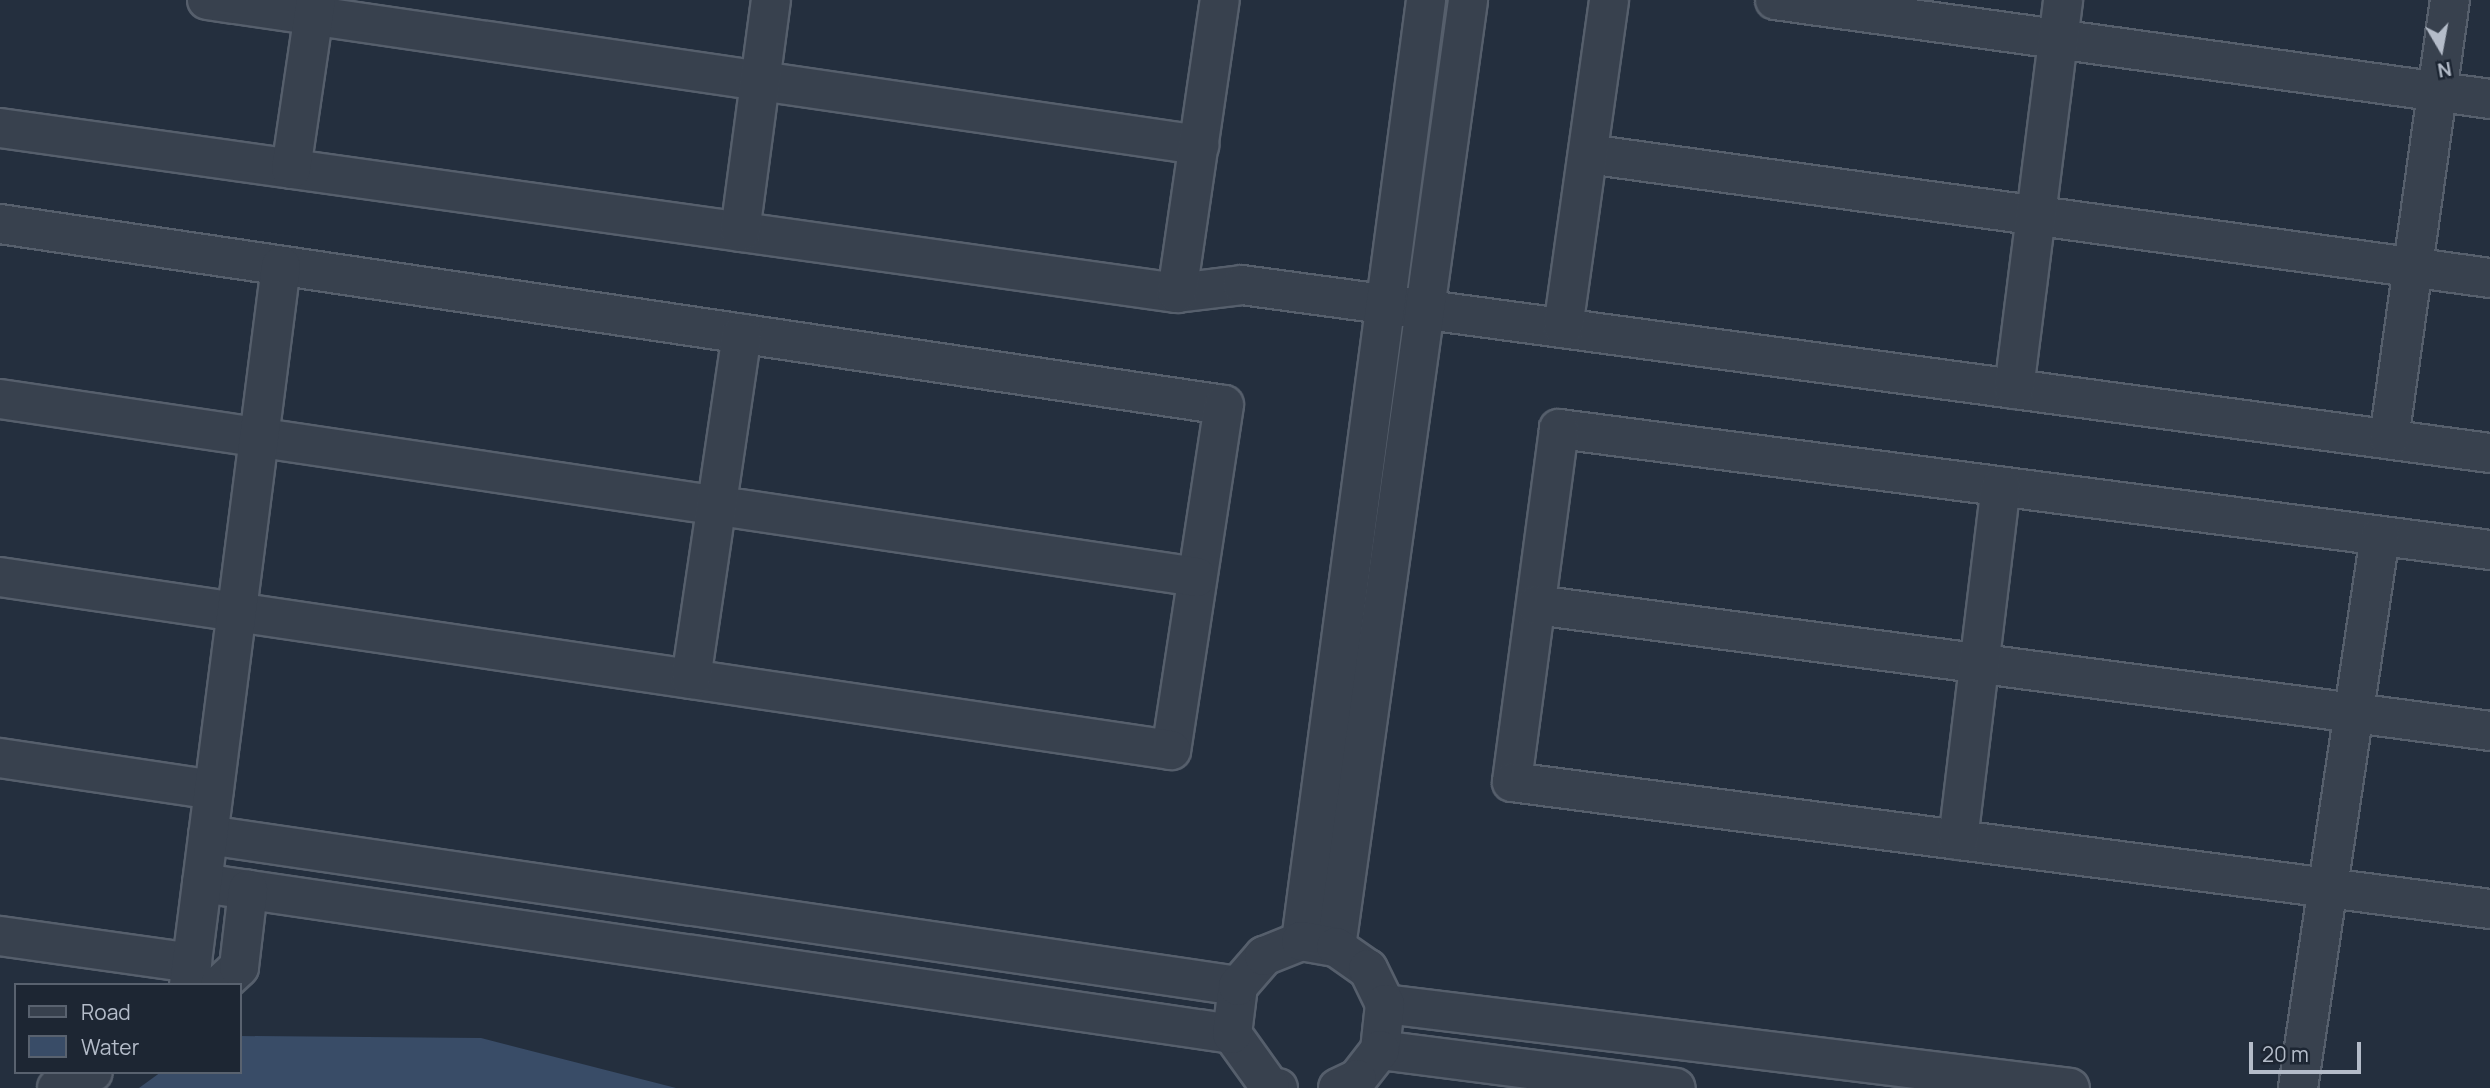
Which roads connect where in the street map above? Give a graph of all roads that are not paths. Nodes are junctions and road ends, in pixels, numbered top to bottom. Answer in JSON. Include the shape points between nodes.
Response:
{"nodes":[{"id":1,"x":207,"y":0,"type":"edge"},
{"id":2,"x":771,"y":0,"type":"edge"},
{"id":3,"x":1220,"y":0,"type":"edge"},
{"id":4,"x":1426,"y":0,"type":"edge"},
{"id":5,"x":1468,"y":0,"type":"edge"},
{"id":6,"x":1609,"y":0,"type":"edge"},
{"id":7,"x":1775,"y":0,"type":"edge"},
{"id":8,"x":2063,"y":0,"type":"edge"},
{"id":9,"x":2450,"y":0,"type":"edge"},
{"id":10,"x":315,"y":8,"type":"edge"},
{"id":11,"x":2058,"y":39,"type":"junction"},
{"id":12,"x":761,"y":81,"type":"junction"},
{"id":13,"x":2437,"y":91,"type":"junction"},
{"id":14,"x":2490,"y":99,"type":"edge"},
{"id":15,"x":0,"y":128,"type":"edge"},
{"id":16,"x":1199,"y":145,"type":"junction"},
{"id":17,"x":1588,"y":154,"type":"junction"},
{"id":18,"x":291,"y":169,"type":"junction"},
{"id":19,"x":2036,"y":215,"type":"junction"},
{"id":20,"x":0,"y":224,"type":"edge"},
{"id":21,"x":740,"y":232,"type":"junction"},
{"id":22,"x":281,"y":266,"type":"junction"},
{"id":23,"x":2413,"y":267,"type":"junction"},
{"id":24,"x":2490,"y":278,"type":"edge"},
{"id":25,"x":1177,"y":293,"type":"junction"},
{"id":26,"x":1386,"y":305,"type":"junction"},
{"id":27,"x":1425,"y":310,"type":"junction"},
{"id":28,"x":1563,"y":328,"type":"junction"},
{"id":29,"x":742,"y":334,"type":"junction"},
{"id":30,"x":2014,"y":389,"type":"junction"},
{"id":31,"x":0,"y":399,"type":"edge"},
{"id":32,"x":260,"y":438,"type":"junction"},
{"id":33,"x":2389,"y":439,"type":"junction"},
{"id":34,"x":2490,"y":453,"type":"edge"},
{"id":35,"x":2001,"y":487,"type":"junction"},
{"id":36,"x":716,"y":506,"type":"junction"},
{"id":37,"x":2380,"y":536,"type":"junction"},
{"id":38,"x":2490,"y":550,"type":"edge"},
{"id":39,"x":0,"y":577,"type":"edge"},
{"id":40,"x":1198,"y":577,"type":"junction"},
{"id":41,"x":1536,"y":605,"type":"junction"},
{"id":42,"x":237,"y":612,"type":"junction"},
{"id":43,"x":1980,"y":663,"type":"junction"},
{"id":44,"x":691,"y":679,"type":"junction"},
{"id":45,"x":2354,"y":713,"type":"junction"},
{"id":46,"x":2490,"y":731,"type":"edge"},
{"id":47,"x":0,"y":758,"type":"edge"},
{"id":48,"x":214,"y":790,"type":"junction"},
{"id":49,"x":208,"y":835,"type":"junction"},
{"id":50,"x":1958,"y":840,"type":"junction"},
{"id":51,"x":338,"y":854,"type":"junction"},
{"id":52,"x":202,"y":883,"type":"junction"},
{"id":53,"x":2328,"y":888,"type":"junction"},
{"id":54,"x":248,"y":890,"type":"junction"},
{"id":55,"x":332,"y":903,"type":"junction"},
{"id":56,"x":2490,"y":909,"type":"edge"},
{"id":57,"x":733,"y":912,"type":"junction"},
{"id":58,"x":0,"y":936,"type":"edge"},
{"id":59,"x":1319,"y":944,"type":"junction"},
{"id":60,"x":728,"y":960,"type":"junction"},
{"id":61,"x":201,"y":977,"type":"edge"},
{"id":62,"x":1238,"y":986,"type":"junction"},
{"id":63,"x":1385,"y":1004,"type":"junction"},
{"id":64,"x":1232,"y":1034,"type":"junction"},
{"id":65,"x":1380,"y":1050,"type":"junction"},
{"id":66,"x":1803,"y":1072,"type":"edge"},
{"id":67,"x":88,"y":1074,"type":"edge"},
{"id":68,"x":57,"y":1088,"type":"edge"},
{"id":69,"x":1273,"y":1088,"type":"edge"},
{"id":70,"x":1338,"y":1088,"type":"edge"},
{"id":71,"x":1676,"y":1088,"type":"edge"},
{"id":72,"x":2070,"y":1088,"type":"edge"},
{"id":73,"x":2298,"y":1088,"type":"edge"}],
"edges":[{"from":1,"to":10,"type":"street"},
{"from":2,"to":12,"type":"street"},
{"from":3,"to":16,"type":"street"},
{"from":4,"to":26,"type":"street"},
{"from":5,"to":27,"type":"street"},
{"from":6,"to":17,"type":"street"},
{"from":7,"to":11,"type":"street"},
{"from":8,"to":11,"type":"street"},
{"from":9,"to":13,"type":"street"},
{"from":10,"to":12,"type":"street"},
{"from":10,"to":18,"type":"street"},
{"from":11,"to":13,"type":"street"},
{"from":11,"to":19,"type":"street"},
{"from":12,"to":16,"type":"street"},
{"from":12,"to":21,"type":"street"},
{"from":13,"to":14,"type":"street"},
{"from":13,"to":23,"type":"street"},
{"from":15,"to":18,"type":"street"},
{"from":16,"to":25,"type":"street"},
{"from":17,"to":19,"type":"street"},
{"from":17,"to":28,"type":"street"},
{"from":18,"to":21,"type":"street"},
{"from":19,"to":23,"type":"street"},
{"from":19,"to":30,"type":"street"},
{"from":20,"to":22,"type":"street"},
{"from":21,"to":25,"type":"street"},
{"from":22,"to":29,"type":"street"},
{"from":22,"to":32,"type":"street"},
{"from":23,"to":24,"type":"street"},
{"from":23,"to":33,"type":"street"},
{"from":25,"to":26,"type":"street","via":[[1242,285]]},
{"from":26,"to":27,"type":"street"},
{"from":26,"to":59,"type":"street"},
{"from":27,"to":28,"type":"street"},
{"from":27,"to":59,"type":"street"},
{"from":28,"to":30,"type":"street"},
{"from":29,"to":36,"type":"street"},
{"from":29,"to":40,"type":"street","via":[[1224,405]]},
{"from":30,"to":33,"type":"street"},
{"from":31,"to":32,"type":"street"},
{"from":32,"to":36,"type":"street"},
{"from":32,"to":42,"type":"street"},
{"from":33,"to":34,"type":"street"},
{"from":35,"to":37,"type":"street"},
{"from":35,"to":41,"type":"street","via":[[1559,429]]},
{"from":35,"to":43,"type":"street"},
{"from":36,"to":40,"type":"street"},
{"from":36,"to":44,"type":"street"},
{"from":37,"to":38,"type":"street"},
{"from":37,"to":45,"type":"street"},
{"from":39,"to":42,"type":"street"},
{"from":40,"to":44,"type":"street","via":[[1171,750]]},
{"from":41,"to":43,"type":"street"},
{"from":41,"to":50,"type":"street","via":[[1512,782]]},
{"from":42,"to":44,"type":"street"},
{"from":42,"to":48,"type":"street"},
{"from":43,"to":45,"type":"street"},
{"from":43,"to":50,"type":"street"},
{"from":45,"to":46,"type":"street"},
{"from":45,"to":53,"type":"street"},
{"from":47,"to":48,"type":"street"},
{"from":48,"to":49,"type":"street"},
{"from":49,"to":51,"type":"street"},
{"from":49,"to":52,"type":"street"},
{"from":50,"to":53,"type":"street"},
{"from":51,"to":55,"type":"street"},
{"from":51,"to":57,"type":"street"},
{"from":52,"to":54,"type":"street"},
{"from":52,"to":61,"type":"street"},
{"from":53,"to":56,"type":"street"},
{"from":53,"to":73,"type":"street"},
{"from":54,"to":55,"type":"street"},
{"from":54,"to":61,"type":"street","via":[[239,967]]},
{"from":55,"to":60,"type":"street"},
{"from":57,"to":60,"type":"street"},
{"from":57,"to":62,"type":"street"},
{"from":58,"to":61,"type":"street"},
{"from":59,"to":62,"type":"street","via":[[1264,956]]},
{"from":59,"to":63,"type":"street","via":[[1368,969]]},
{"from":60,"to":64,"type":"street"},
{"from":62,"to":64,"type":"street"},
{"from":63,"to":65,"type":"street"},
{"from":63,"to":66,"type":"street"},
{"from":64,"to":69,"type":"street"},
{"from":65,"to":70,"type":"street","via":[[1357,1079]]},
{"from":65,"to":71,"type":"street"},
{"from":66,"to":72,"type":"street"},
{"from":67,"to":68,"type":"street"}]}
